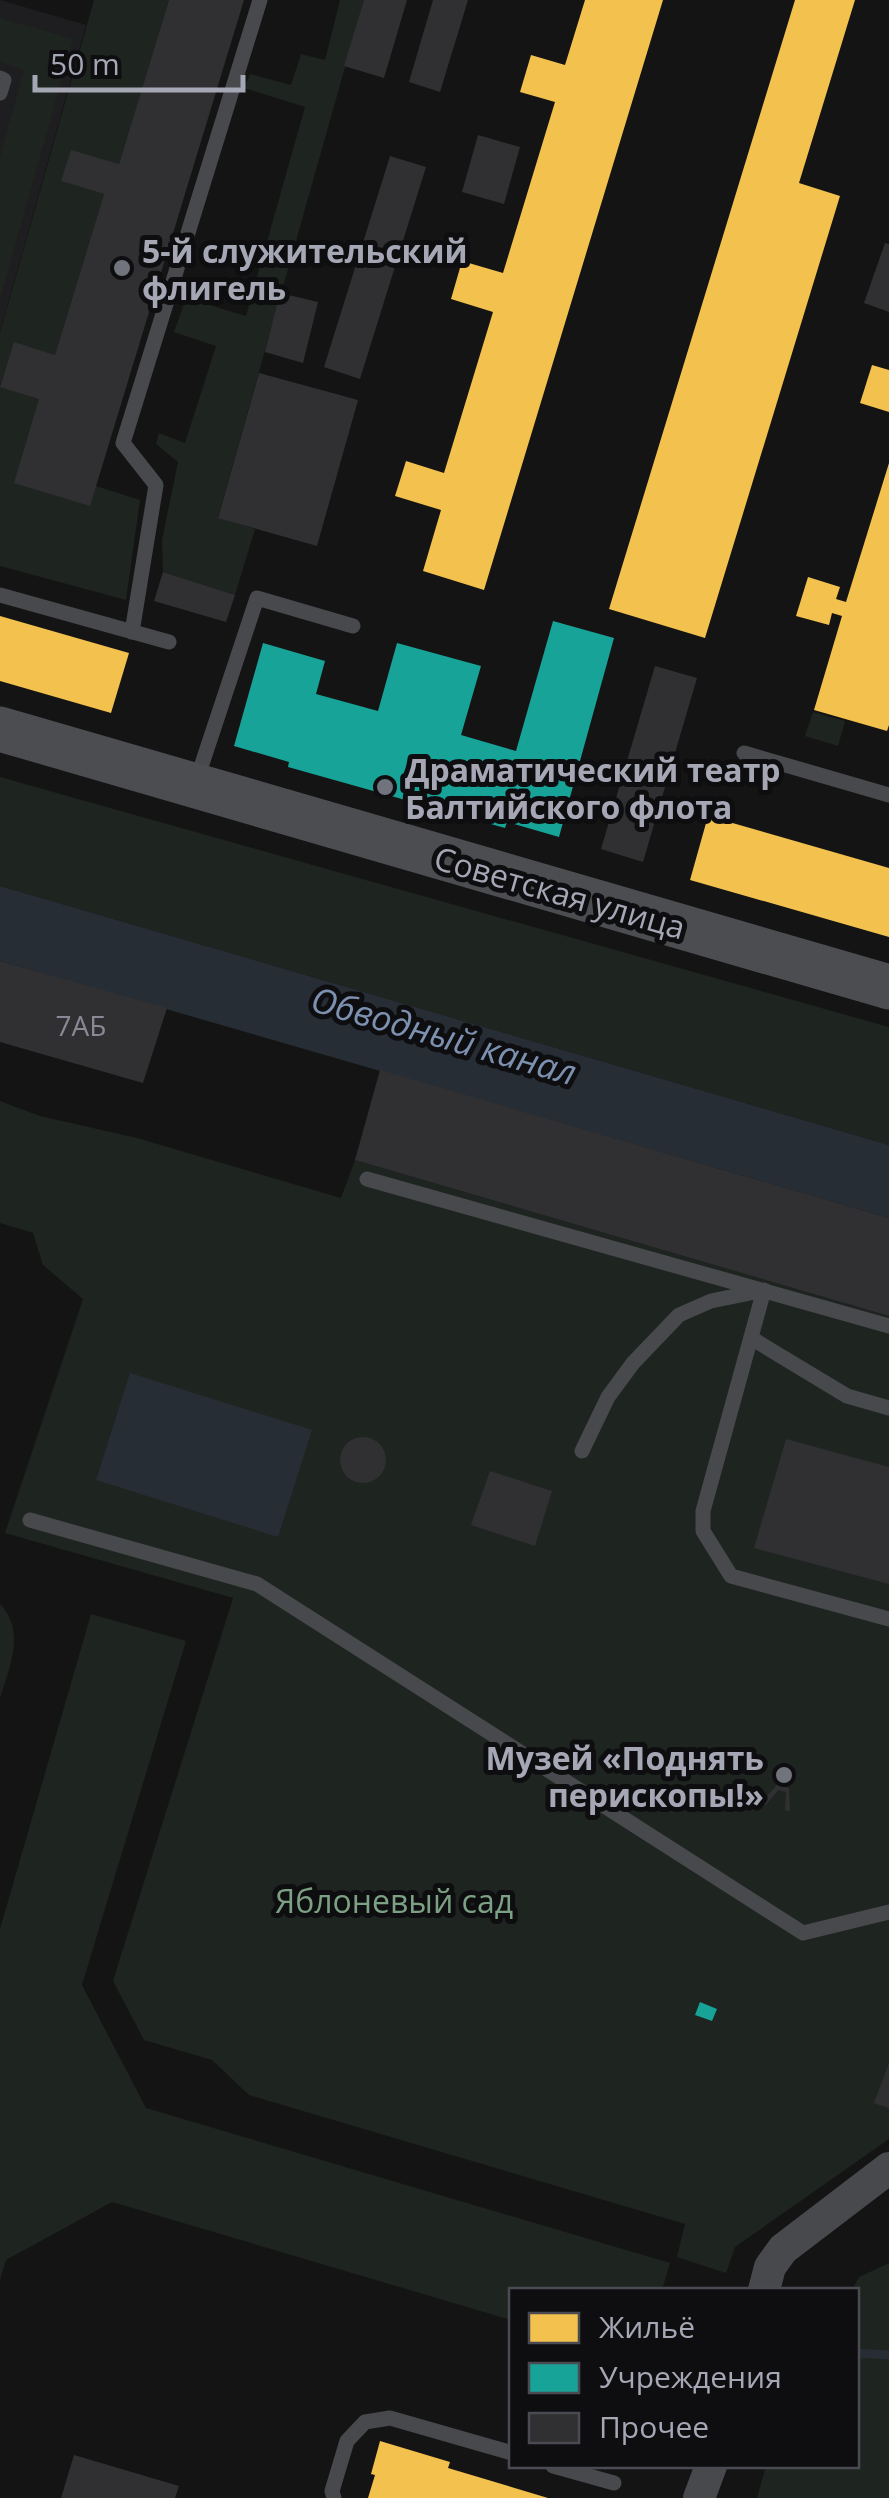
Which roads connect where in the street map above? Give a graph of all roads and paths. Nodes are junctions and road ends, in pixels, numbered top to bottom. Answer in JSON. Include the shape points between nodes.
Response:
{"nodes":[{"id":1,"x":260,"y":0,"type":"edge"},
{"id":2,"x":0,"y":78,"type":"edge"},
{"id":3,"x":0,"y":93,"type":"edge"},
{"id":4,"x":0,"y":596,"type":"edge"},
{"id":5,"x":354,"y":626,"type":"dead end"},
{"id":6,"x":132,"y":632,"type":"junction"},
{"id":7,"x":169,"y":642,"type":"dead end"},
{"id":8,"x":0,"y":729,"type":"edge"},
{"id":9,"x":744,"y":752,"type":"dead end"},
{"id":10,"x":195,"y":786,"type":"junction"},
{"id":11,"x":889,"y":795,"type":"edge"},
{"id":12,"x":889,"y":988,"type":"edge"},
{"id":13,"x":367,"y":1179,"type":"dead end"},
{"id":14,"x":764,"y":1290,"type":"junction"},
{"id":15,"x":889,"y":1326,"type":"edge"},
{"id":16,"x":750,"y":1338,"type":"junction"},
{"id":17,"x":889,"y":1408,"type":"edge"},
{"id":18,"x":582,"y":1451,"type":"dead end"},
{"id":19,"x":30,"y":1520,"type":"dead end"},
{"id":20,"x":889,"y":1619,"type":"edge"},
{"id":21,"x":889,"y":1912,"type":"edge"},
{"id":22,"x":889,"y":2168,"type":"edge"},
{"id":23,"x":767,"y":2279,"type":"edge"},
{"id":24,"x":509,"y":2452,"type":"edge"},
{"id":25,"x":560,"y":2468,"type":"edge"},
{"id":26,"x":710,"y":2468,"type":"edge"},
{"id":27,"x":614,"y":2484,"type":"dead end"},
{"id":28,"x":334,"y":2498,"type":"edge"},
{"id":29,"x":700,"y":2498,"type":"edge"}],
"edges":[{"from":1,"to":6,"type":"lane","via":[[123,443],[156,485]]},
{"from":2,"to":3,"type":"lane"},
{"from":4,"to":6,"type":"lane"},
{"from":5,"to":10,"type":"lane","via":[[257,598]]},
{"from":6,"to":7,"type":"lane"},
{"from":8,"to":10,"type":"street","name":"Советская улица"},
{"from":9,"to":11,"type":"lane"},
{"from":10,"to":12,"type":"street","name":"Советская улица"},
{"from":13,"to":14,"type":"lane"},
{"from":14,"to":15,"type":"lane"},
{"from":14,"to":16,"type":"lane"},
{"from":14,"to":18,"type":"lane","via":[[680,1315],[608,1397]]},
{"from":16,"to":17,"type":"lane","via":[[847,1396]]},
{"from":16,"to":20,"type":"lane","via":[[703,1511],[704,1531],[730,1576]]},
{"from":19,"to":21,"type":"lane","via":[[257,1584],[803,1933]]},
{"from":22,"to":23,"type":"street","via":[[783,2250]]},
{"from":24,"to":28,"type":"lane","via":[[390,2418],[365,2422],[347,2440]]},
{"from":25,"to":27,"type":"lane"},
{"from":26,"to":29,"type":"street"}]}
